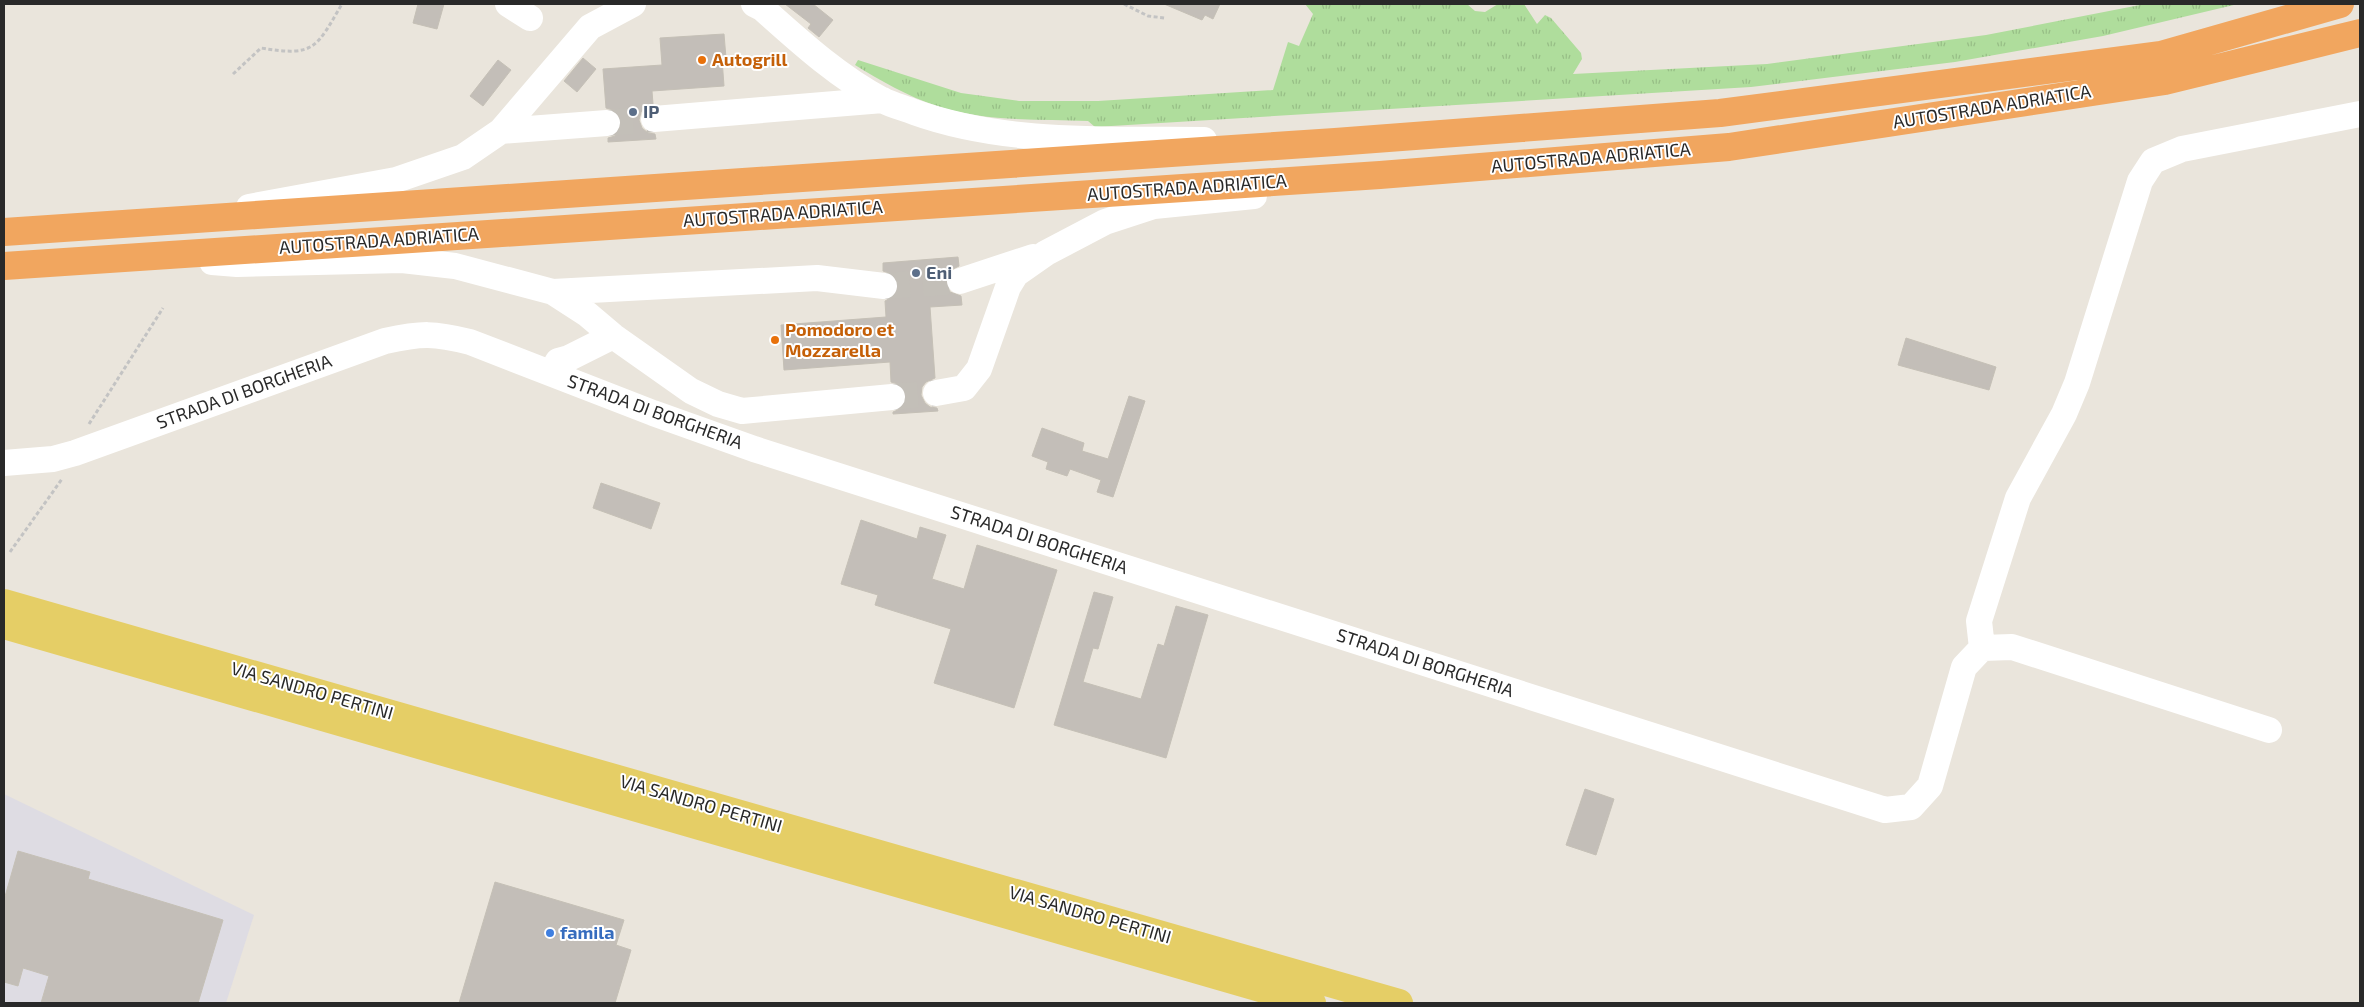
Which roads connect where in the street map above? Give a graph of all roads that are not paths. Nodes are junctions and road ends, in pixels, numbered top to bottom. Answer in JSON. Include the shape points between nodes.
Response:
{"nodes":[{"id":1,"x":633,"y":4,"type":"edge"},
{"id":2,"x":754,"y":4,"type":"edge"},
{"id":3,"x":2340,"y":4,"type":"edge"},
{"id":4,"x":2360,"y":33,"type":"edge"},
{"id":5,"x":883,"y":100,"type":"junction"},
{"id":6,"x":2360,"y":114,"type":"edge"},
{"id":7,"x":654,"y":119,"type":"tunnel mouth"},
{"id":8,"x":607,"y":123,"type":"tunnel mouth"},
{"id":9,"x":501,"y":131,"type":"junction"},
{"id":10,"x":1335,"y":142,"type":"junction"},
{"id":11,"x":1380,"y":175,"type":"junction"},
{"id":12,"x":211,"y":217,"type":"junction"},
{"id":13,"x":4,"y":232,"type":"edge"},
{"id":14,"x":1046,"y":253,"type":"junction"},
{"id":15,"x":152,"y":256,"type":"junction"},
{"id":16,"x":4,"y":266,"type":"edge"},
{"id":17,"x":960,"y":281,"type":"tunnel mouth"},
{"id":18,"x":884,"y":286,"type":"tunnel mouth"},
{"id":19,"x":553,"y":292,"type":"junction"},
{"id":20,"x":613,"y":336,"type":"junction"},
{"id":21,"x":552,"y":373,"type":"junction"},
{"id":22,"x":936,"y":394,"type":"tunnel mouth"},
{"id":23,"x":892,"y":397,"type":"tunnel mouth"},
{"id":24,"x":15,"y":462,"type":"edge"},
{"id":25,"x":4,"y":603,"type":"edge"},
{"id":26,"x":4,"y":625,"type":"edge"},
{"id":27,"x":1982,"y":648,"type":"junction"},
{"id":28,"x":2270,"y":730,"type":"dead end"},
{"id":29,"x":1312,"y":1003,"type":"edge"},
{"id":30,"x":1399,"y":1003,"type":"edge"}],
"edges":[{"from":1,"to":9,"type":"street","via":[[590,27]]},
{"from":2,"to":5,"type":"street","via":[[820,59]]},
{"from":3,"to":10,"type":"highway","name":"AUTOSTRADA ADRIATICA","via":[[2151,56],[1720,113]]},
{"from":4,"to":11,"type":"highway","name":"AUTOSTRADA ADRIATICA","via":[[2165,81],[1739,145]]},
{"from":5,"to":7,"type":"street"},
{"from":5,"to":10,"type":"street","via":[[941,122],[997,133],[1080,138]]},
{"from":6,"to":27,"type":"street","via":[[2182,149],[2153,161],[2140,181],[2077,383],[2064,414],[2018,498],[1979,621]]},
{"from":8,"to":9,"type":"street"},
{"from":9,"to":12,"type":"street","via":[[463,157],[396,180],[262,203]]},
{"from":10,"to":12,"type":"highway","name":"AUTOSTRADA ADRIATICA"},
{"from":11,"to":14,"type":"street","via":[[1288,193],[1154,206],[1106,222]]},
{"from":11,"to":15,"type":"highway","name":"AUTOSTRADA ADRIATICA"},
{"from":12,"to":13,"type":"highway","name":"AUTOSTRADA ADRIATICA"},
{"from":14,"to":17,"type":"street"},
{"from":14,"to":22,"type":"street","via":[[1016,274],[1008,287],[979,369],[964,388]]},
{"from":15,"to":16,"type":"highway","name":"AUTOSTRADA ADRIATICA"},
{"from":15,"to":19,"type":"street","via":[[237,264],[402,260],[455,266]]},
{"from":18,"to":19,"type":"street","via":[[817,278]]},
{"from":19,"to":20,"type":"street"},
{"from":20,"to":21,"type":"street","via":[[558,361]]},
{"from":20,"to":23,"type":"street","via":[[691,391],[742,411]]},
{"from":21,"to":24,"type":"street","name":"STRADA DI BORGHERIA","via":[[470,342],[442,335],[418,334],[385,341],[64,456]]},
{"from":21,"to":27,"type":"street","name":"STRADA DI BORGHERIA","via":[[653,414],[754,449],[1885,810],[1911,806],[1930,786],[1964,667]]},
{"from":25,"to":30,"type":"main road","name":"VIA SANDRO PERTINI"},
{"from":26,"to":29,"type":"main road","name":"VIA SANDRO PERTINI"},
{"from":27,"to":28,"type":"street","via":[[2012,647]]}]}
